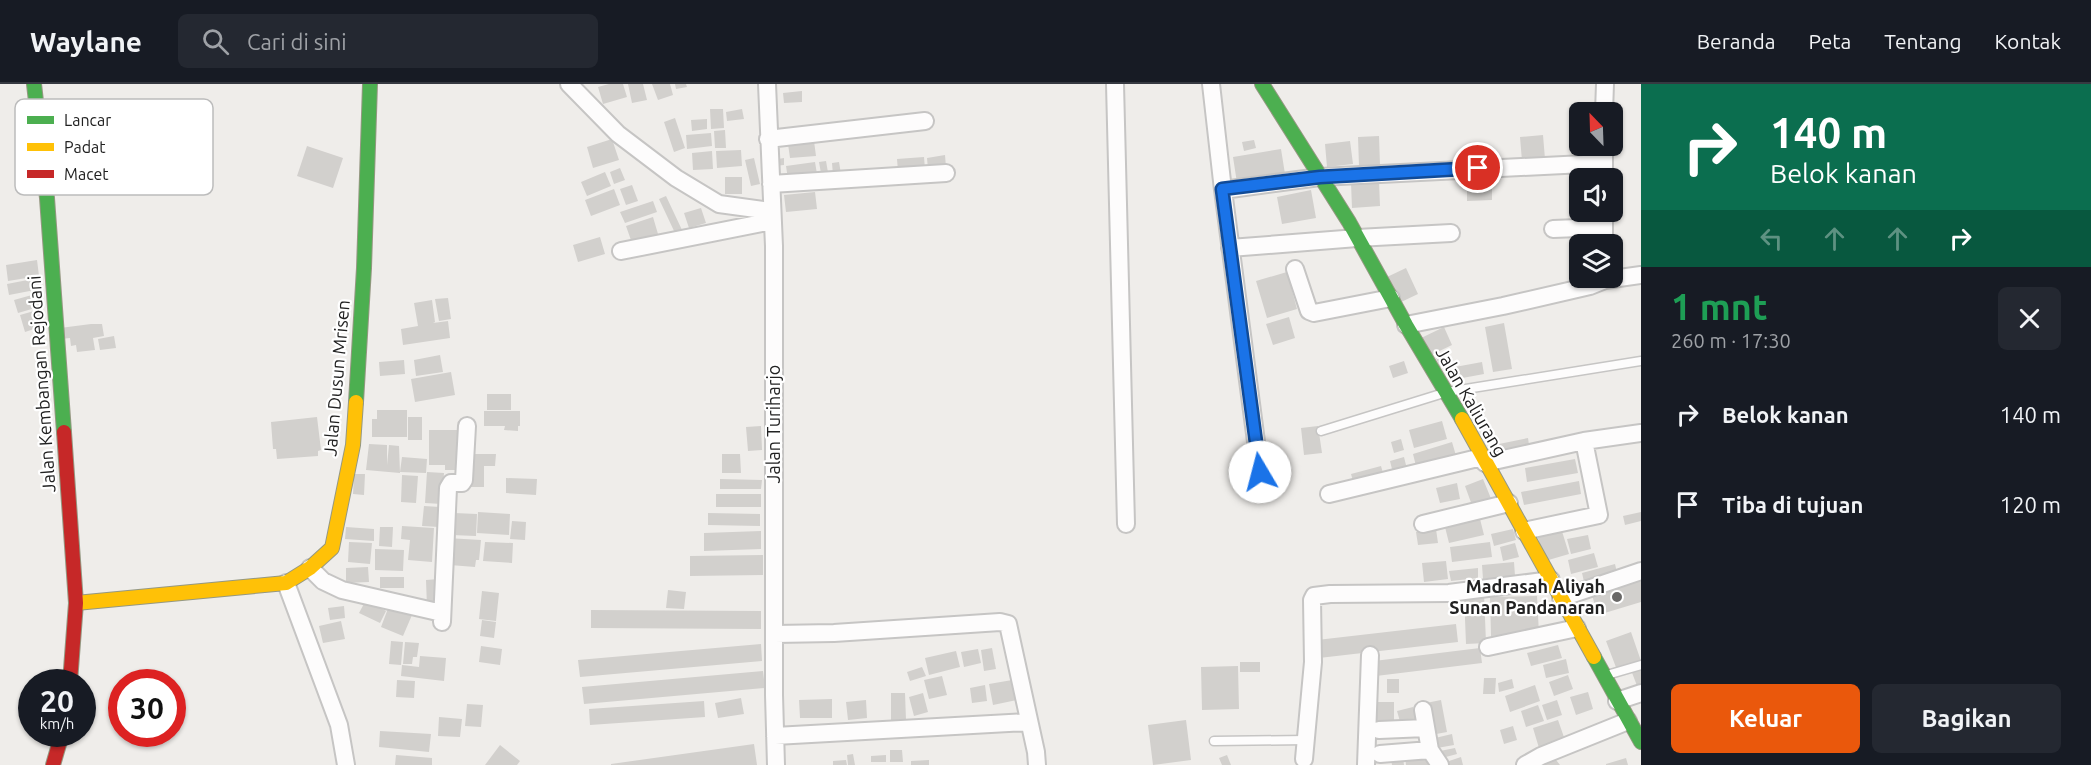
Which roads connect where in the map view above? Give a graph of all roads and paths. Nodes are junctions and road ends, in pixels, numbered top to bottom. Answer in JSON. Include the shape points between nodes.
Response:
{"nodes":[{"id":1,"x":34,"y":84,"type":"edge"},
{"id":2,"x":370,"y":84,"type":"edge"},
{"id":3,"x":569,"y":84,"type":"edge"},
{"id":4,"x":767,"y":84,"type":"edge"},
{"id":5,"x":1115,"y":84,"type":"edge"},
{"id":6,"x":1211,"y":84,"type":"edge"},
{"id":7,"x":1262,"y":84,"type":"edge"},
{"id":8,"x":1605,"y":84,"type":"edge"},
{"id":9,"x":36,"y":99,"type":"edge"},
{"id":10,"x":1604,"y":102,"type":"edge"},
{"id":11,"x":925,"y":121,"type":"dead end"},
{"id":12,"x":768,"y":139,"type":"junction"},
{"id":13,"x":1569,"y":172,"type":"edge"},
{"id":14,"x":946,"y":173,"type":"dead end"},
{"id":15,"x":1320,"y":177,"type":"junction"},
{"id":16,"x":771,"y":184,"type":"junction"},
{"id":17,"x":1222,"y":189,"type":"junction"},
{"id":18,"x":47,"y":195,"type":"edge"},
{"id":19,"x":772,"y":216,"type":"junction"},
{"id":20,"x":1589,"y":222,"type":"edge"},
{"id":21,"x":1553,"y":229,"type":"dead end"},
{"id":22,"x":1451,"y":233,"type":"dead end"},
{"id":23,"x":1358,"y":238,"type":"junction"},
{"id":24,"x":1230,"y":248,"type":"junction"},
{"id":25,"x":621,"y":251,"type":"dead end"},
{"id":26,"x":1295,"y":270,"type":"dead end"},
{"id":27,"x":1641,"y":275,"type":"edge"},
{"id":28,"x":1623,"y":277,"type":"edge"},
{"id":29,"x":1581,"y":288,"type":"edge"},
{"id":30,"x":1391,"y":298,"type":"junction"},
{"id":31,"x":1406,"y":325,"type":"junction"},
{"id":32,"x":1641,"y":361,"type":"edge"},
{"id":33,"x":1447,"y":392,"type":"junction"},
{"id":34,"x":467,"y":426,"type":"dead end"},
{"id":35,"x":1321,"y":431,"type":"dead end"},
{"id":36,"x":1641,"y":433,"type":"edge"},
{"id":37,"x":1584,"y":441,"type":"junction"},
{"id":38,"x":1484,"y":460,"type":"junction"},
{"id":39,"x":1260,"y":472,"type":"dead end"},
{"id":40,"x":1329,"y":494,"type":"dead end"},
{"id":41,"x":1509,"y":503,"type":"junction"},
{"id":42,"x":1126,"y":524,"type":"dead end"},
{"id":43,"x":1423,"y":524,"type":"dead end"},
{"id":44,"x":1524,"y":531,"type":"junction"},
{"id":45,"x":310,"y":568,"type":"junction"},
{"id":46,"x":1641,"y":571,"type":"edge"},
{"id":47,"x":1551,"y":580,"type":"junction"},
{"id":48,"x":286,"y":583,"type":"junction"},
{"id":49,"x":1561,"y":598,"type":"junction"},
{"id":50,"x":76,"y":603,"type":"junction"},
{"id":51,"x":1577,"y":628,"type":"junction"},
{"id":52,"x":775,"y":634,"type":"junction"},
{"id":53,"x":1488,"y":647,"type":"dead end"},
{"id":54,"x":1370,"y":655,"type":"dead end"},
{"id":55,"x":1641,"y":665,"type":"edge"},
{"id":56,"x":71,"y":669,"type":"edge"},
{"id":57,"x":1603,"y":676,"type":"junction"},
{"id":58,"x":1641,"y":693,"type":"edge"},
{"id":59,"x":1617,"y":701,"type":"junction"},
{"id":60,"x":1423,"y":711,"type":"dead end"},
{"id":61,"x":1628,"y":721,"type":"junction"},
{"id":62,"x":1029,"y":722,"type":"junction"},
{"id":63,"x":1426,"y":728,"type":"junction"},
{"id":64,"x":1379,"y":730,"type":"dead end"},
{"id":65,"x":775,"y":736,"type":"junction"},
{"id":66,"x":1306,"y":740,"type":"junction"},
{"id":67,"x":1214,"y":741,"type":"dead end"},
{"id":68,"x":1641,"y":742,"type":"edge"},
{"id":69,"x":58,"y":747,"type":"edge"},
{"id":70,"x":1430,"y":750,"type":"junction"},
{"id":71,"x":1380,"y":754,"type":"dead end"},
{"id":72,"x":1304,"y":759,"type":"dead end"},
{"id":73,"x":778,"y":763,"type":"edge"},
{"id":74,"x":53,"y":765,"type":"edge"},
{"id":75,"x":346,"y":765,"type":"edge"},
{"id":76,"x":1037,"y":765,"type":"edge"},
{"id":77,"x":1366,"y":765,"type":"edge"},
{"id":78,"x":1440,"y":765,"type":"edge"},
{"id":79,"x":1525,"y":765,"type":"edge"}],
"edges":[{"from":1,"to":9,"type":"street","name":"Jalan Kembangan Rejodani"},
{"from":2,"to":45,"type":"street","name":"Jalan Dusun Mrisen","via":[[353,445],[332,548]]},
{"from":3,"to":19,"type":"street","via":[[618,134],[676,178],[719,204]]},
{"from":4,"to":12,"type":"street","name":"Jalan Turiharjo"},
{"from":5,"to":42,"type":"street"},
{"from":6,"to":17,"type":"street"},
{"from":7,"to":15,"type":"street","name":"Jalan Kaliurang"},
{"from":8,"to":10,"type":"street"},
{"from":11,"to":12,"type":"street"},
{"from":12,"to":16,"type":"street","name":"Jalan Turiharjo"},
{"from":13,"to":15,"type":"street"},
{"from":14,"to":16,"type":"street"},
{"from":15,"to":17,"type":"street"},
{"from":15,"to":23,"type":"street","name":"Jalan Kaliurang"},
{"from":16,"to":19,"type":"street","name":"Jalan Turiharjo"},
{"from":17,"to":24,"type":"street"},
{"from":18,"to":50,"type":"street","name":"Jalan Kembangan Rejodani"},
{"from":19,"to":25,"type":"street"},
{"from":19,"to":52,"type":"street","name":"Jalan Turiharjo"},
{"from":20,"to":21,"type":"street"},
{"from":22,"to":23,"type":"street"},
{"from":23,"to":24,"type":"street"},
{"from":23,"to":30,"type":"street","name":"Jalan Kaliurang"},
{"from":24,"to":39,"type":"street"},
{"from":26,"to":30,"type":"street","via":[[1305,304],[1314,313]]},
{"from":27,"to":28,"type":"street"},
{"from":29,"to":31,"type":"street"},
{"from":30,"to":31,"type":"street","name":"Jalan Kaliurang"},
{"from":31,"to":33,"type":"street","name":"Jalan Kaliurang"},
{"from":32,"to":33,"type":"lane"},
{"from":33,"to":35,"type":"lane"},
{"from":33,"to":38,"type":"street","name":"Jalan Kaliurang"},
{"from":34,"to":45,"type":"street","via":[[464,480],[451,483],[448,488],[442,617],[342,590],[323,581]]},
{"from":36,"to":37,"type":"street"},
{"from":37,"to":38,"type":"street"},
{"from":37,"to":44,"type":"street","via":[[1599,515]]},
{"from":38,"to":40,"type":"street"},
{"from":38,"to":41,"type":"street","name":"Jalan Kaliurang"},
{"from":41,"to":43,"type":"street"},
{"from":41,"to":44,"type":"street","name":"Jalan Kaliurang"},
{"from":44,"to":47,"type":"street","name":"Jalan Kaliurang"},
{"from":45,"to":48,"type":"street","name":"Jalan Dusun Mrisen"},
{"from":46,"to":49,"type":"street"},
{"from":47,"to":49,"type":"street","name":"Jalan Kaliurang"},
{"from":47,"to":66,"type":"street","via":[[1449,593],[1314,596]]},
{"from":48,"to":50,"type":"street","name":"Jalan Dusun Mrisen"},
{"from":48,"to":75,"type":"street","via":[[339,725]]},
{"from":49,"to":51,"type":"street","name":"Jalan Kaliurang"},
{"from":50,"to":56,"type":"street","name":"Jalan Kembangan Rejodani"},
{"from":51,"to":53,"type":"street"},
{"from":51,"to":57,"type":"street","name":"Jalan Kaliurang"},
{"from":52,"to":62,"type":"street","via":[[1006,623],[1010,625]]},
{"from":52,"to":65,"type":"street","name":"Jalan Turiharjo"},
{"from":54,"to":77,"type":"street"},
{"from":55,"to":57,"type":"lane"},
{"from":57,"to":59,"type":"street","name":"Jalan Kaliurang"},
{"from":58,"to":59,"type":"street"},
{"from":59,"to":61,"type":"street","name":"Jalan Kaliurang"},
{"from":60,"to":63,"type":"street"},
{"from":61,"to":68,"type":"street","name":"Jalan Kaliurang"},
{"from":61,"to":79,"type":"street"},
{"from":62,"to":65,"type":"street"},
{"from":62,"to":76,"type":"street"},
{"from":63,"to":64,"type":"street"},
{"from":63,"to":70,"type":"street"},
{"from":65,"to":73,"type":"street","name":"Jalan Turiharjo"},
{"from":66,"to":67,"type":"lane"},
{"from":66,"to":72,"type":"street"},
{"from":69,"to":74,"type":"street"},
{"from":70,"to":71,"type":"street"},
{"from":70,"to":78,"type":"street"}]}
